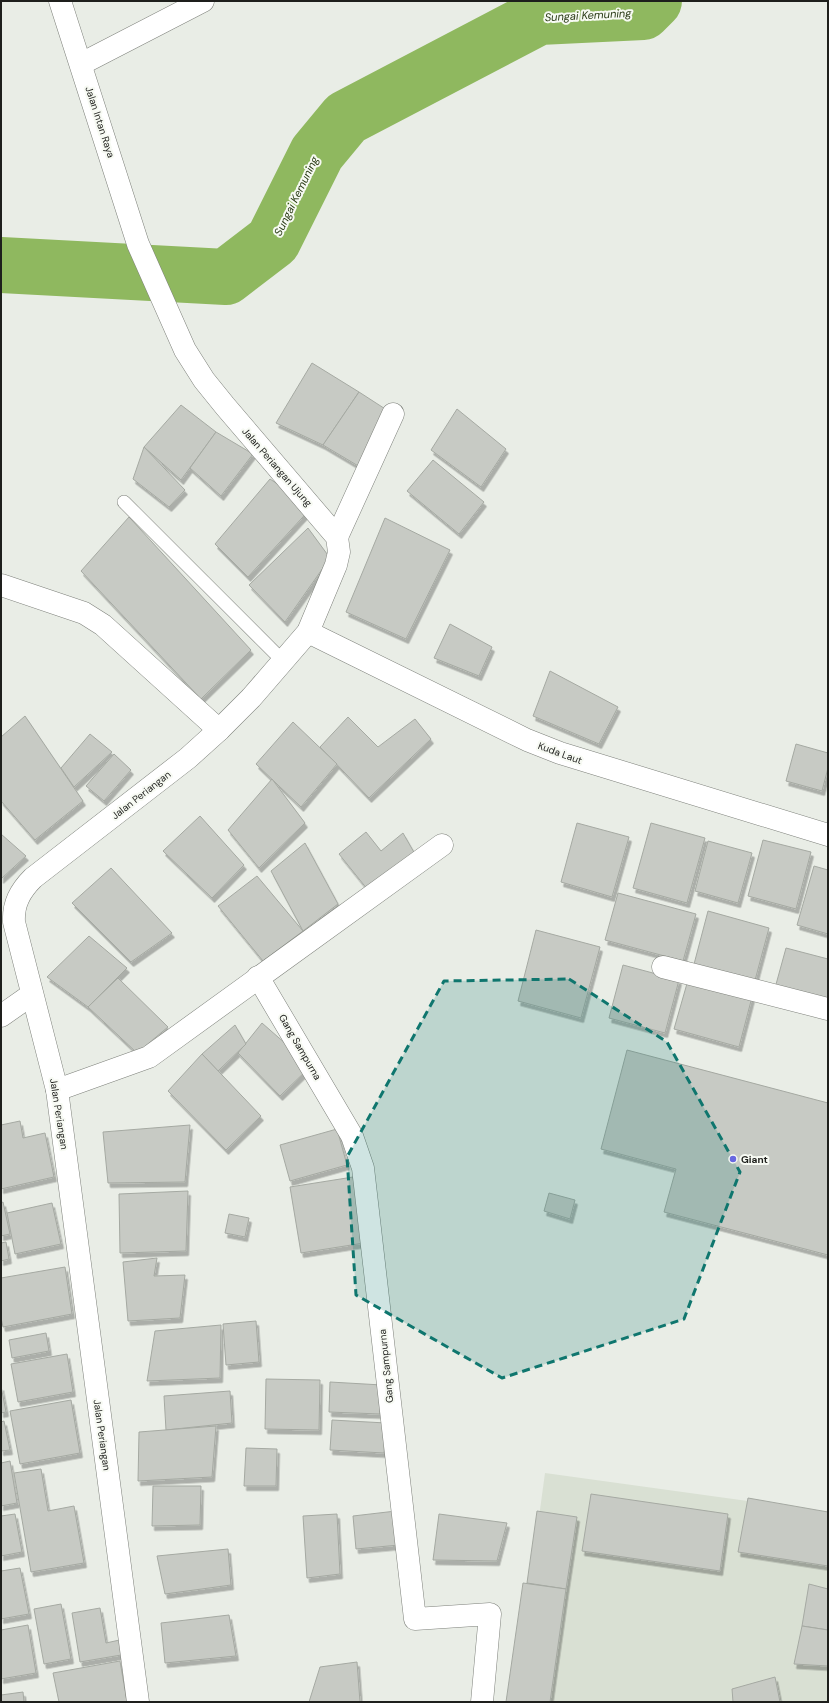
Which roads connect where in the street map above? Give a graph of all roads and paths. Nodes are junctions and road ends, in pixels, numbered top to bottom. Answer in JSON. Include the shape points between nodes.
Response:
{"nodes":[{"id":1,"x":60,"y":1,"type":"edge"},
{"id":2,"x":203,"y":1,"type":"edge"},
{"id":3,"x":81,"y":64,"type":"junction"},
{"id":4,"x":166,"y":309,"type":"joint"},
{"id":5,"x":393,"y":414,"type":"dead end"},
{"id":6,"x":124,"y":502,"type":"dead end"},
{"id":7,"x":337,"y":537,"type":"junction"},
{"id":8,"x":1,"y":585,"type":"edge"},
{"id":9,"x":308,"y":632,"type":"junction"},
{"id":10,"x":283,"y":661,"type":"junction"},
{"id":11,"x":219,"y":730,"type":"junction"},
{"id":12,"x":828,"y":835,"type":"edge"},
{"id":13,"x":442,"y":845,"type":"dead end"},
{"id":14,"x":662,"y":967,"type":"dead end"},
{"id":15,"x":258,"y":977,"type":"junction"},
{"id":16,"x":31,"y":995,"type":"junction"},
{"id":17,"x":828,"y":1009,"type":"edge"},
{"id":18,"x":1,"y":1016,"type":"edge"},
{"id":19,"x":57,"y":1090,"type":"junction"},
{"id":20,"x":138,"y":1702,"type":"edge"},
{"id":21,"x":482,"y":1702,"type":"edge"}],
"edges":[{"from":1,"to":3,"type":"street","name":"Jalan Intan Raya"},
{"from":2,"to":3,"type":"street"},
{"from":3,"to":4,"type":"street","name":"Jalan Intan Raya","via":[[138,244]]},
{"from":4,"to":7,"type":"street","name":"Jalan Periangan Ujung","via":[[185,350],[204,380]]},
{"from":5,"to":7,"type":"street"},
{"from":6,"to":10,"type":"lane"},
{"from":7,"to":9,"type":"street","via":[[339,552],[336,565]]},
{"from":8,"to":11,"type":"street","via":[[84,613],[103,625]]},
{"from":9,"to":10,"type":"street","name":"Jalan Periangan"},
{"from":9,"to":12,"type":"street","name":"Kuda Laut","via":[[560,754]]},
{"from":10,"to":11,"type":"street","name":"Jalan Periangan"},
{"from":11,"to":16,"type":"street","name":"Jalan Periangan","via":[[188,758],[23,888],[14,911],[14,922]]},
{"from":13,"to":15,"type":"street"},
{"from":14,"to":17,"type":"street"},
{"from":15,"to":19,"type":"street","via":[[149,1056]]},
{"from":15,"to":21,"type":"street","name":"Gang Sampurna","via":[[352,1136],[363,1168],[415,1618],[490,1614]]},
{"from":16,"to":18,"type":"street"},
{"from":16,"to":19,"type":"street","name":"Jalan Periangan"},
{"from":19,"to":20,"type":"street","name":"Jalan Periangan"}]}
